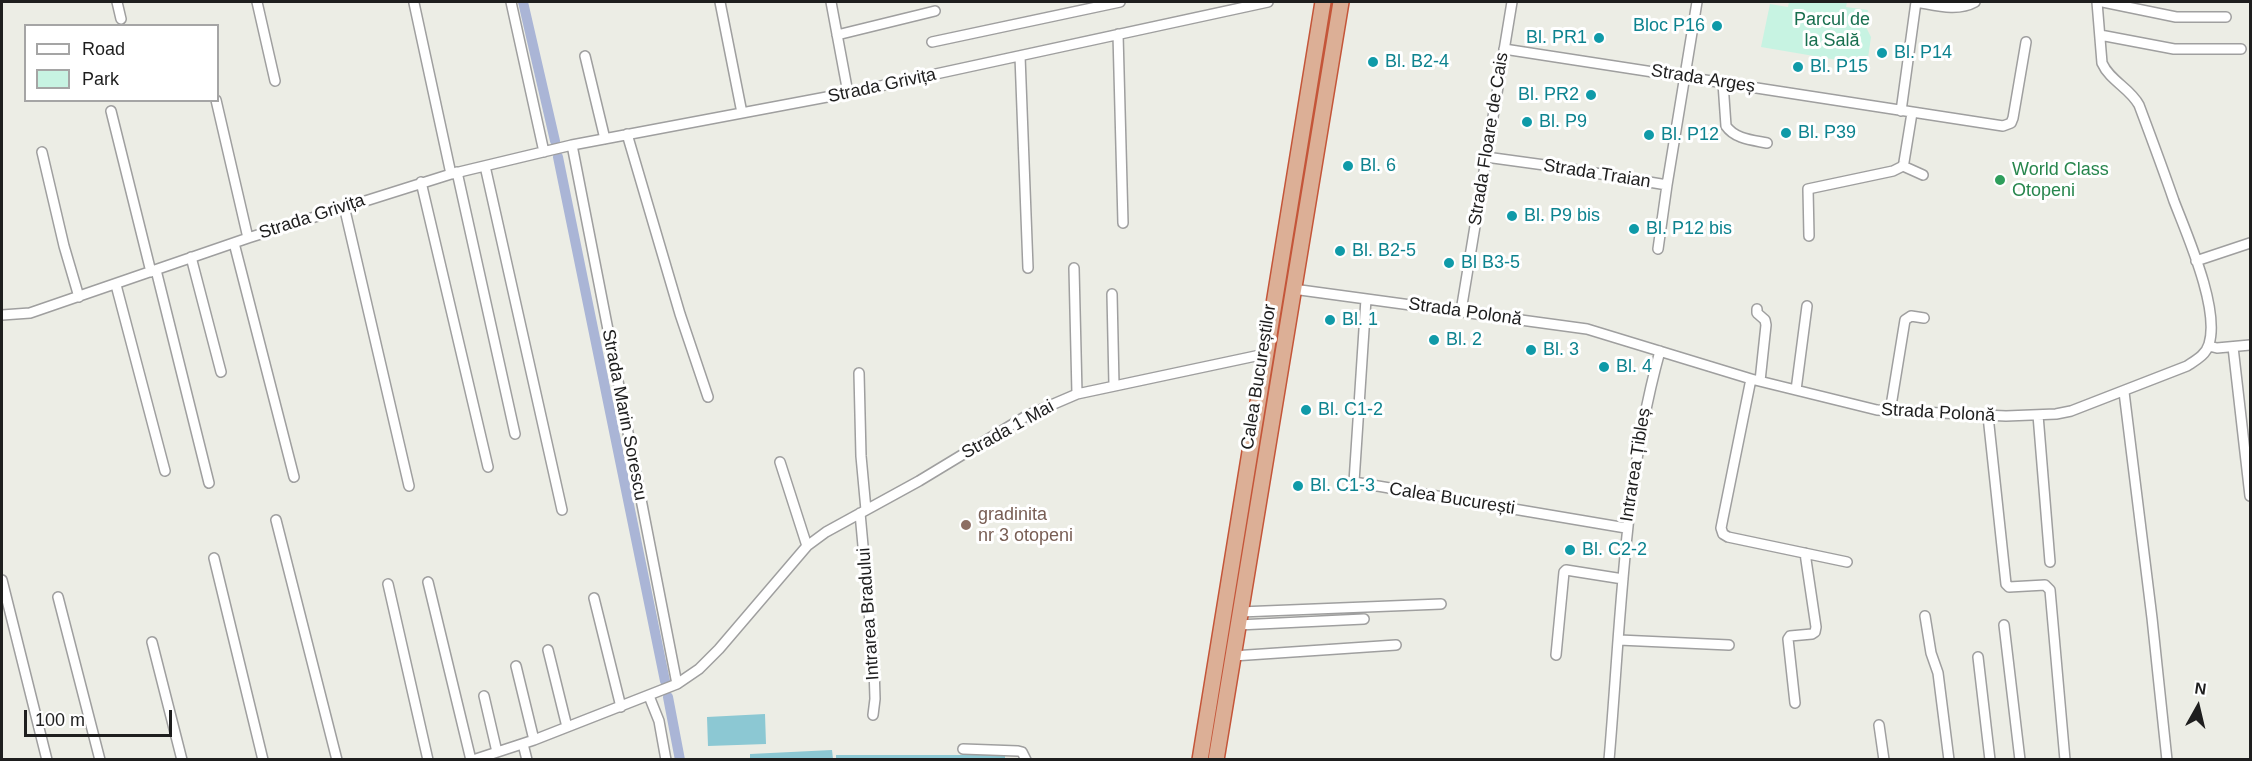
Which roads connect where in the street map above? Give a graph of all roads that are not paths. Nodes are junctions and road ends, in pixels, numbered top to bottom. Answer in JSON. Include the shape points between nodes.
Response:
{"nodes":[{"id":1,"x":117,"y":2,"type":"edge"},
{"id":2,"x":257,"y":2,"type":"edge"},
{"id":3,"x":511,"y":2,"type":"edge"},
{"id":4,"x":720,"y":2,"type":"edge"},
{"id":5,"x":831,"y":2,"type":"edge"},
{"id":6,"x":1120,"y":2,"type":"edge"},
{"id":7,"x":1268,"y":2,"type":"edge"},
{"id":8,"x":1323,"y":2,"type":"edge"},
{"id":9,"x":1341,"y":2,"type":"edge"},
{"id":10,"x":1512,"y":2,"type":"edge"},
{"id":11,"x":1697,"y":2,"type":"edge"},
{"id":12,"x":1916,"y":2,"type":"edge"},
{"id":13,"x":1975,"y":2,"type":"edge"},
{"id":14,"x":2097,"y":2,"type":"edge"},
{"id":15,"x":2103,"y":2,"type":"edge"},
{"id":16,"x":414,"y":3,"type":"dead end"},
{"id":17,"x":1220,"y":6,"type":"edge"},
{"id":18,"x":935,"y":11,"type":"dead end"},
{"id":19,"x":2226,"y":17,"type":"dead end"},
{"id":20,"x":121,"y":19,"type":"dead end"},
{"id":21,"x":1118,"y":34,"type":"junction"},
{"id":22,"x":837,"y":35,"type":"junction"},
{"id":23,"x":2100,"y":35,"type":"junction"},
{"id":24,"x":932,"y":42,"type":"dead end"},
{"id":25,"x":2026,"y":42,"type":"dead end"},
{"id":26,"x":1504,"y":49,"type":"junction"},
{"id":27,"x":2241,"y":49,"type":"dead end"},
{"id":28,"x":585,"y":56,"type":"dead end"},
{"id":29,"x":1020,"y":56,"type":"junction"},
{"id":30,"x":1685,"y":77,"type":"junction"},
{"id":31,"x":275,"y":81,"type":"dead end"},
{"id":32,"x":1723,"y":83,"type":"junction"},
{"id":33,"x":848,"y":93,"type":"junction"},
{"id":34,"x":216,"y":102,"type":"edge"},
{"id":35,"x":111,"y":111,"type":"dead end"},
{"id":36,"x":1901,"y":111,"type":"junction"},
{"id":37,"x":742,"y":113,"type":"junction"},
{"id":38,"x":1912,"y":113,"type":"junction"},
{"id":39,"x":627,"y":134,"type":"junction"},
{"id":40,"x":605,"y":139,"type":"junction"},
{"id":41,"x":1767,"y":143,"type":"dead end"},
{"id":42,"x":572,"y":145,"type":"junction"},
{"id":43,"x":42,"y":152,"type":"dead end"},
{"id":44,"x":544,"y":152,"type":"junction"},
{"id":45,"x":1486,"y":157,"type":"junction"},
{"id":46,"x":485,"y":166,"type":"junction"},
{"id":47,"x":1903,"y":166,"type":"junction"},
{"id":48,"x":454,"y":173,"type":"junction"},
{"id":49,"x":1923,"y":175,"type":"dead end"},
{"id":50,"x":421,"y":182,"type":"junction"},
{"id":51,"x":1667,"y":185,"type":"junction"},
{"id":52,"x":344,"y":206,"type":"junction"},
{"id":53,"x":1123,"y":223,"type":"dead end"},
{"id":54,"x":1809,"y":236,"type":"dead end"},
{"id":55,"x":248,"y":238,"type":"junction"},
{"id":56,"x":234,"y":243,"type":"junction"},
{"id":57,"x":2250,"y":243,"type":"edge"},
{"id":58,"x":1658,"y":249,"type":"dead end"},
{"id":59,"x":192,"y":257,"type":"junction"},
{"id":60,"x":2196,"y":261,"type":"junction"},
{"id":61,"x":1028,"y":268,"type":"dead end"},
{"id":62,"x":1074,"y":268,"type":"dead end"},
{"id":63,"x":153,"y":271,"type":"junction"},
{"id":64,"x":116,"y":285,"type":"junction"},
{"id":65,"x":1293,"y":289,"type":"junction"},
{"id":66,"x":1112,"y":294,"type":"dead end"},
{"id":67,"x":79,"y":297,"type":"junction"},
{"id":68,"x":1366,"y":299,"type":"junction"},
{"id":69,"x":2,"y":303,"type":"edge"},
{"id":70,"x":1807,"y":306,"type":"dead end"},
{"id":71,"x":1757,"y":309,"type":"dead end"},
{"id":72,"x":1461,"y":311,"type":"junction"},
{"id":73,"x":3,"y":315,"type":"edge"},
{"id":74,"x":1924,"y":318,"type":"dead end"},
{"id":75,"x":2250,"y":345,"type":"edge"},
{"id":76,"x":2209,"y":346,"type":"junction"},
{"id":77,"x":2233,"y":347,"type":"junction"},
{"id":78,"x":1660,"y":351,"type":"junction"},
{"id":79,"x":1265,"y":354,"type":"junction"},
{"id":80,"x":221,"y":372,"type":"dead end"},
{"id":81,"x":859,"y":373,"type":"dead end"},
{"id":82,"x":1756,"y":380,"type":"junction"},
{"id":83,"x":1114,"y":385,"type":"junction"},
{"id":84,"x":1796,"y":390,"type":"junction"},
{"id":85,"x":2124,"y":392,"type":"junction"},
{"id":86,"x":1077,"y":394,"type":"junction"},
{"id":87,"x":708,"y":396,"type":"dead end"},
{"id":88,"x":1890,"y":412,"type":"junction"},
{"id":89,"x":1988,"y":416,"type":"junction"},
{"id":90,"x":2038,"y":416,"type":"junction"},
{"id":91,"x":515,"y":434,"type":"dead end"},
{"id":92,"x":780,"y":462,"type":"dead end"},
{"id":93,"x":488,"y":467,"type":"dead end"},
{"id":94,"x":165,"y":471,"type":"dead end"},
{"id":95,"x":294,"y":477,"type":"dead end"},
{"id":96,"x":209,"y":483,"type":"dead end"},
{"id":97,"x":409,"y":486,"type":"dead end"},
{"id":98,"x":2250,"y":496,"type":"edge"},
{"id":99,"x":562,"y":510,"type":"dead end"},
{"id":100,"x":863,"y":512,"type":"junction"},
{"id":101,"x":276,"y":520,"type":"dead end"},
{"id":102,"x":1626,"y":528,"type":"junction"},
{"id":103,"x":807,"y":546,"type":"junction"},
{"id":104,"x":1805,"y":553,"type":"junction"},
{"id":105,"x":214,"y":558,"type":"dead end"},
{"id":106,"x":1847,"y":562,"type":"dead end"},
{"id":107,"x":2050,"y":562,"type":"dead end"},
{"id":108,"x":1623,"y":579,"type":"junction"},
{"id":109,"x":2,"y":580,"type":"edge"},
{"id":110,"x":428,"y":582,"type":"dead end"},
{"id":111,"x":388,"y":584,"type":"dead end"},
{"id":112,"x":58,"y":597,"type":"dead end"},
{"id":113,"x":594,"y":598,"type":"dead end"},
{"id":114,"x":1441,"y":604,"type":"dead end"},
{"id":115,"x":1925,"y":616,"type":"dead end"},
{"id":116,"x":1239,"y":619,"type":"junction"},
{"id":117,"x":1364,"y":619,"type":"dead end"},
{"id":118,"x":2004,"y":625,"type":"dead end"},
{"id":119,"x":1619,"y":640,"type":"junction"},
{"id":120,"x":152,"y":642,"type":"dead end"},
{"id":121,"x":1396,"y":645,"type":"dead end"},
{"id":122,"x":1730,"y":645,"type":"dead end"},
{"id":123,"x":548,"y":650,"type":"dead end"},
{"id":124,"x":1556,"y":655,"type":"dead end"},
{"id":125,"x":1233,"y":656,"type":"junction"},
{"id":126,"x":1978,"y":657,"type":"dead end"},
{"id":127,"x":516,"y":666,"type":"dead end"},
{"id":128,"x":677,"y":684,"type":"junction"},
{"id":129,"x":484,"y":696,"type":"dead end"},
{"id":130,"x":649,"y":696,"type":"junction"},
{"id":131,"x":1795,"y":703,"type":"dead end"},
{"id":132,"x":621,"y":707,"type":"junction"},
{"id":133,"x":873,"y":715,"type":"dead end"},
{"id":134,"x":1879,"y":725,"type":"dead end"},
{"id":135,"x":567,"y":727,"type":"junction"},
{"id":136,"x":534,"y":740,"type":"junction"},
{"id":137,"x":523,"y":744,"type":"junction"},
{"id":138,"x":963,"y":748,"type":"dead end"},
{"id":139,"x":497,"y":752,"type":"junction"},
{"id":140,"x":47,"y":759,"type":"edge"},
{"id":141,"x":100,"y":759,"type":"edge"},
{"id":142,"x":182,"y":759,"type":"edge"},
{"id":143,"x":263,"y":759,"type":"edge"},
{"id":144,"x":338,"y":759,"type":"edge"},
{"id":145,"x":428,"y":759,"type":"edge"},
{"id":146,"x":472,"y":759,"type":"edge"},
{"id":147,"x":527,"y":759,"type":"edge"},
{"id":148,"x":666,"y":759,"type":"edge"},
{"id":149,"x":1026,"y":759,"type":"edge"},
{"id":150,"x":1200,"y":759,"type":"edge"},
{"id":151,"x":1216,"y":759,"type":"edge"},
{"id":152,"x":1609,"y":759,"type":"edge"},
{"id":153,"x":1884,"y":759,"type":"edge"},
{"id":154,"x":1949,"y":759,"type":"edge"},
{"id":155,"x":1990,"y":759,"type":"edge"},
{"id":156,"x":2019,"y":759,"type":"edge"},
{"id":157,"x":2065,"y":759,"type":"edge"},
{"id":158,"x":2167,"y":759,"type":"edge"}],
"edges":[{"from":1,"to":20,"type":"street"},
{"from":2,"to":31,"type":"street"},
{"from":3,"to":44,"type":"street"},
{"from":4,"to":37,"type":"street"},
{"from":5,"to":22,"type":"street"},
{"from":6,"to":24,"type":"street"},
{"from":7,"to":17,"type":"street","name":"Strada Grivița"},
{"from":8,"to":79,"type":"highway","name":"Calea Bucureștilor"},
{"from":9,"to":65,"type":"highway","name":"Calea Bucureștilor"},
{"from":10,"to":26,"type":"street","name":"Strada Floare de Cais"},
{"from":11,"to":30,"type":"street","name":"Strada Traian"},
{"from":12,"to":13,"type":"street","via":[[1952,8]]},
{"from":12,"to":36,"type":"street"},
{"from":14,"to":23,"type":"street"},
{"from":15,"to":19,"type":"street","via":[[2176,17]]},
{"from":16,"to":48,"type":"street"},
{"from":17,"to":21,"type":"street","name":"Strada Grivița"},
{"from":18,"to":22,"type":"street"},
{"from":21,"to":29,"type":"street","name":"Strada Grivița"},
{"from":21,"to":53,"type":"street"},
{"from":22,"to":33,"type":"street"},
{"from":23,"to":27,"type":"street","via":[[2174,49]]},
{"from":23,"to":60,"type":"street","via":[[2102,63],[2139,105]]},
{"from":25,"to":38,"type":"street","name":"Strada Argeș","via":[[2011,123],[1998,126]]},
{"from":26,"to":30,"type":"street","name":"Strada Argeș"},
{"from":26,"to":45,"type":"street","name":"Strada Floare de Cais"},
{"from":28,"to":40,"type":"street"},
{"from":29,"to":33,"type":"street","name":"Strada Grivița"},
{"from":29,"to":61,"type":"street"},
{"from":30,"to":32,"type":"street","name":"Strada Argeș"},
{"from":30,"to":51,"type":"street","name":"Strada Traian"},
{"from":32,"to":36,"type":"street","name":"Strada Argeș"},
{"from":32,"to":41,"type":"street","via":[[1728,130]]},
{"from":33,"to":37,"type":"street","name":"Strada Grivița"},
{"from":34,"to":55,"type":"street"},
{"from":35,"to":63,"type":"street"},
{"from":36,"to":38,"type":"street","name":"Strada Argeș"},
{"from":37,"to":39,"type":"street","name":"Strada Grivița"},
{"from":38,"to":47,"type":"street"},
{"from":39,"to":40,"type":"street","name":"Strada Grivița"},
{"from":39,"to":87,"type":"street"},
{"from":40,"to":42,"type":"street","name":"Strada Grivița"},
{"from":42,"to":44,"type":"street","name":"Strada Grivița"},
{"from":42,"to":128,"type":"street","name":"Strada Marin Sorescu"},
{"from":43,"to":67,"type":"street"},
{"from":44,"to":46,"type":"street","name":"Strada Grivița"},
{"from":45,"to":51,"type":"street","name":"Strada Traian"},
{"from":45,"to":72,"type":"street","name":"Strada Floare de Cais"},
{"from":46,"to":48,"type":"street","name":"Strada Grivița"},
{"from":46,"to":99,"type":"street"},
{"from":47,"to":49,"type":"street"},
{"from":47,"to":54,"type":"street","via":[[1808,189]]},
{"from":48,"to":50,"type":"street","name":"Strada Grivița"},
{"from":48,"to":91,"type":"street"},
{"from":50,"to":52,"type":"street","name":"Strada Grivița"},
{"from":50,"to":93,"type":"street"},
{"from":51,"to":58,"type":"street"},
{"from":52,"to":55,"type":"street","name":"Strada Grivița"},
{"from":52,"to":97,"type":"street"},
{"from":55,"to":56,"type":"street","name":"Strada Grivița"},
{"from":56,"to":59,"type":"street","name":"Strada Grivița"},
{"from":56,"to":95,"type":"street"},
{"from":57,"to":60,"type":"street"},
{"from":59,"to":63,"type":"street","name":"Strada Grivița"},
{"from":59,"to":80,"type":"street"},
{"from":60,"to":76,"type":"street","via":[[2208,306]]},
{"from":62,"to":86,"type":"street"},
{"from":63,"to":64,"type":"street","name":"Strada Grivița"},
{"from":63,"to":96,"type":"street"},
{"from":64,"to":67,"type":"street","name":"Strada Grivița"},
{"from":64,"to":94,"type":"street"},
{"from":65,"to":68,"type":"street","name":"Strada Polonă"},
{"from":65,"to":116,"type":"highway","name":"Calea Bucureștilor"},
{"from":66,"to":83,"type":"street"},
{"from":67,"to":73,"type":"street","name":"Strada Grivița","via":[[30,313]]},
{"from":68,"to":72,"type":"street","name":"Strada Polonă"},
{"from":68,"to":102,"type":"street","name":"Calea București","via":[[1354,482]]},
{"from":69,"to":73,"type":"street"},
{"from":70,"to":84,"type":"street"},
{"from":71,"to":82,"type":"street","via":[[1766,325]]},
{"from":72,"to":78,"type":"street","name":"Strada Polonă","via":[[1587,329]]},
{"from":74,"to":88,"type":"street","via":[[1911,316],[1905,320]]},
{"from":75,"to":77,"type":"street"},
{"from":76,"to":77,"type":"street"},
{"from":76,"to":85,"type":"street","name":"Strada Polonă","via":[[2187,366]]},
{"from":77,"to":98,"type":"street"},
{"from":78,"to":82,"type":"street","name":"Strada Polonă"},
{"from":78,"to":102,"type":"street","name":"Intrarea Țibleș","via":[[1637,450]]},
{"from":79,"to":83,"type":"street","name":"Strada 1 Mai"},
{"from":79,"to":150,"type":"highway","name":"Calea Bucureștilor"},
{"from":81,"to":100,"type":"street"},
{"from":82,"to":84,"type":"street","name":"Strada Polonă"},
{"from":82,"to":104,"type":"street","via":[[1721,528],[1728,537]]},
{"from":83,"to":86,"type":"street","name":"Strada 1 Mai"},
{"from":84,"to":88,"type":"street","name":"Strada Polonă"},
{"from":85,"to":90,"type":"street","name":"Strada Polonă","via":[[2071,411]]},
{"from":85,"to":158,"type":"street"},
{"from":86,"to":100,"type":"street","name":"Strada 1 Mai","via":[[1028,415]]},
{"from":88,"to":89,"type":"street","name":"Strada Polonă"},
{"from":89,"to":90,"type":"street","name":"Strada Polonă"},
{"from":89,"to":157,"type":"street","via":[[2006,584],[2045,585],[2050,590]]},
{"from":90,"to":107,"type":"street"},
{"from":92,"to":103,"type":"street"},
{"from":100,"to":103,"type":"street","name":"Strada 1 Mai"},
{"from":100,"to":133,"type":"street","name":"Intrarea Bradului"},
{"from":101,"to":144,"type":"street"},
{"from":102,"to":108,"type":"street","name":"Intrarea Țibleș"},
{"from":103,"to":128,"type":"street","name":"Strada 1 Mai","via":[[719,649]]},
{"from":104,"to":106,"type":"street"},
{"from":104,"to":131,"type":"street","via":[[1816,627],[1815,632],[1788,639]]},
{"from":105,"to":143,"type":"street"},
{"from":108,"to":119,"type":"street","name":"Intrarea Țibleș"},
{"from":108,"to":124,"type":"street","via":[[1564,572]]},
{"from":109,"to":140,"type":"street"},
{"from":110,"to":146,"type":"street"},
{"from":111,"to":145,"type":"street"},
{"from":112,"to":141,"type":"street"},
{"from":113,"to":132,"type":"street"},
{"from":114,"to":116,"type":"street"},
{"from":115,"to":154,"type":"street","via":[[1938,673]]},
{"from":116,"to":117,"type":"street"},
{"from":116,"to":125,"type":"highway","name":"Calea Bucureștilor"},
{"from":118,"to":156,"type":"street"},
{"from":119,"to":122,"type":"street"},
{"from":119,"to":152,"type":"street","name":"Intrarea Țibleș"},
{"from":120,"to":142,"type":"street"},
{"from":121,"to":125,"type":"street"},
{"from":123,"to":135,"type":"street"},
{"from":125,"to":151,"type":"highway","name":"Calea Bucureștilor"},
{"from":126,"to":155,"type":"street"},
{"from":127,"to":136,"type":"street"},
{"from":128,"to":130,"type":"street","name":"Strada 1 Mai"},
{"from":129,"to":139,"type":"street"},
{"from":130,"to":132,"type":"street","name":"Strada 1 Mai"},
{"from":130,"to":148,"type":"street","via":[[659,721]]},
{"from":132,"to":135,"type":"street","name":"Strada 1 Mai"},
{"from":134,"to":153,"type":"street"},
{"from":135,"to":136,"type":"street","name":"Strada 1 Mai"},
{"from":136,"to":137,"type":"street","name":"Strada 1 Mai"},
{"from":137,"to":139,"type":"street","name":"Strada 1 Mai"},
{"from":137,"to":147,"type":"street"},
{"from":138,"to":149,"type":"street","via":[[1018,751]]},
{"from":139,"to":146,"type":"street","name":"Strada 1 Mai"}]}
